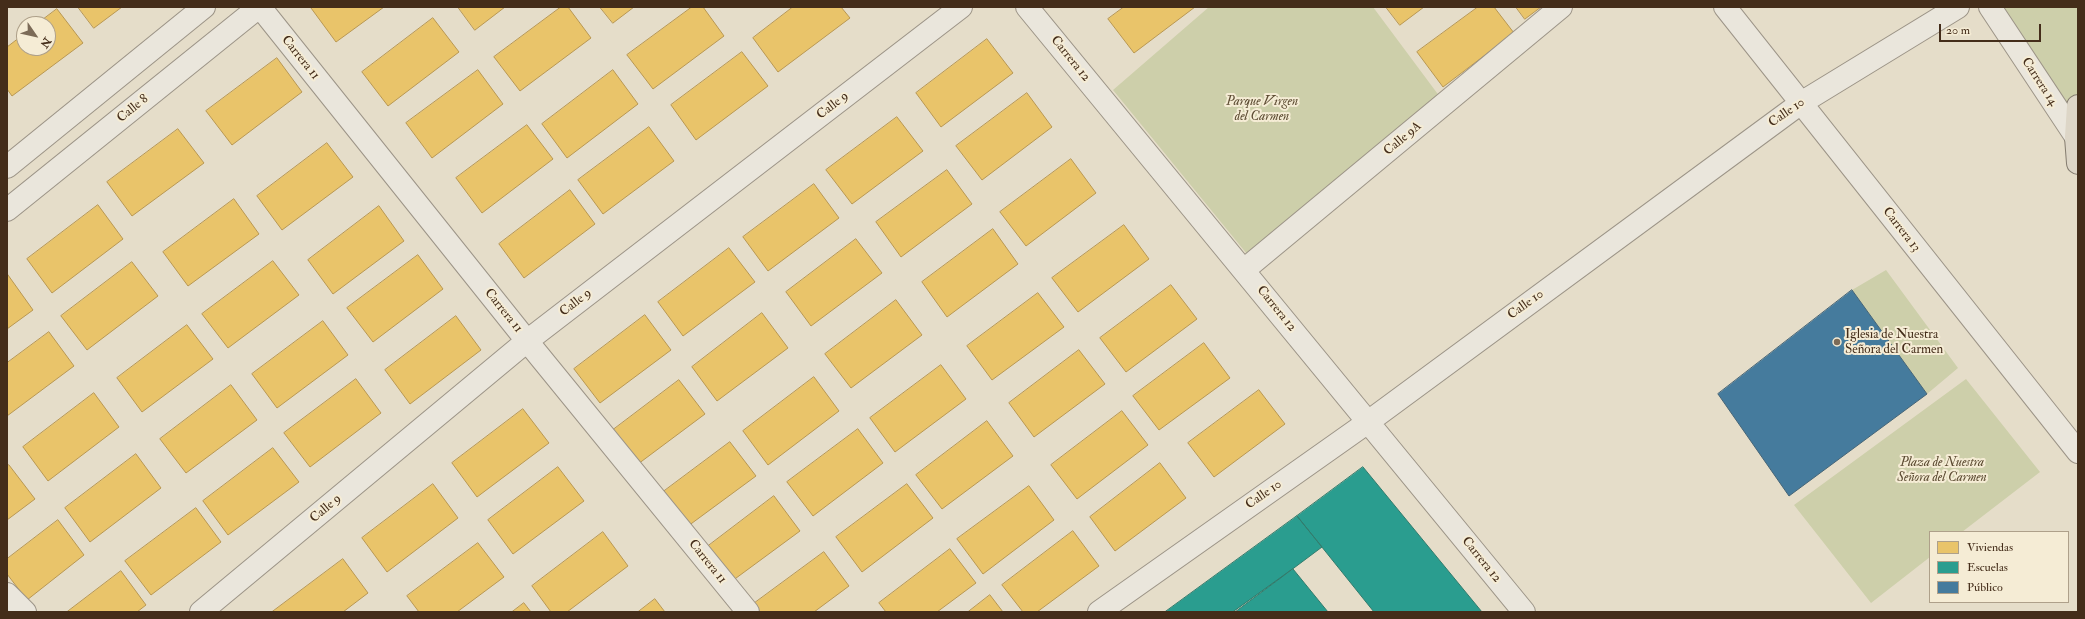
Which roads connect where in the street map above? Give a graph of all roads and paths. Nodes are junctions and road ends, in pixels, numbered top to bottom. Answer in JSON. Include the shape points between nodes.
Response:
{"nodes":[{"id":1,"x":204,"y":7,"type":"edge"},
{"id":2,"x":260,"y":7,"type":"edge"},
{"id":3,"x":961,"y":7,"type":"edge"},
{"id":4,"x":1027,"y":7,"type":"edge"},
{"id":5,"x":1562,"y":7,"type":"edge"},
{"id":6,"x":1725,"y":7,"type":"edge"},
{"id":7,"x":1958,"y":7,"type":"edge"},
{"id":8,"x":1990,"y":7,"type":"edge"},
{"id":9,"x":1801,"y":103,"type":"junction"},
{"id":10,"x":2078,"y":106,"type":"edge"},
{"id":11,"x":2076,"y":137,"type":"junction"},
{"id":12,"x":2078,"y":163,"type":"edge"},
{"id":13,"x":7,"y":166,"type":"edge"},
{"id":14,"x":7,"y":210,"type":"edge"},
{"id":15,"x":1244,"y":270,"type":"junction"},
{"id":16,"x":527,"y":341,"type":"junction"},
{"id":17,"x":1368,"y":422,"type":"junction"},
{"id":18,"x":2078,"y":452,"type":"edge"},
{"id":19,"x":7,"y":594,"type":"edge"},
{"id":20,"x":25,"y":612,"type":"edge"},
{"id":21,"x":201,"y":612,"type":"edge"},
{"id":22,"x":748,"y":612,"type":"edge"},
{"id":23,"x":1099,"y":612,"type":"edge"},
{"id":24,"x":1524,"y":612,"type":"edge"}],
"edges":[{"from":1,"to":13,"type":"street"},
{"from":2,"to":14,"type":"street","name":"Calle 8"},
{"from":2,"to":16,"type":"street","name":"Carrera 11"},
{"from":3,"to":16,"type":"street","name":"Calle 9"},
{"from":4,"to":15,"type":"street","name":"Carrera 12"},
{"from":5,"to":15,"type":"street","name":"Calle 9A"},
{"from":6,"to":9,"type":"street","name":"Carrera 13"},
{"from":7,"to":9,"type":"street","name":"Calle 10"},
{"from":8,"to":11,"type":"street","name":"Carrera 14"},
{"from":9,"to":17,"type":"street","name":"Calle 10"},
{"from":9,"to":18,"type":"street","name":"Carrera 13"},
{"from":10,"to":11,"type":"highway"},
{"from":11,"to":12,"type":"highway"},
{"from":15,"to":17,"type":"street","name":"Carrera 12"},
{"from":16,"to":21,"type":"street","name":"Calle 9"},
{"from":16,"to":22,"type":"street","name":"Carrera 11"},
{"from":17,"to":23,"type":"street","name":"Calle 10"},
{"from":17,"to":24,"type":"street","name":"Carrera 12"},
{"from":19,"to":20,"type":"street"}]}
